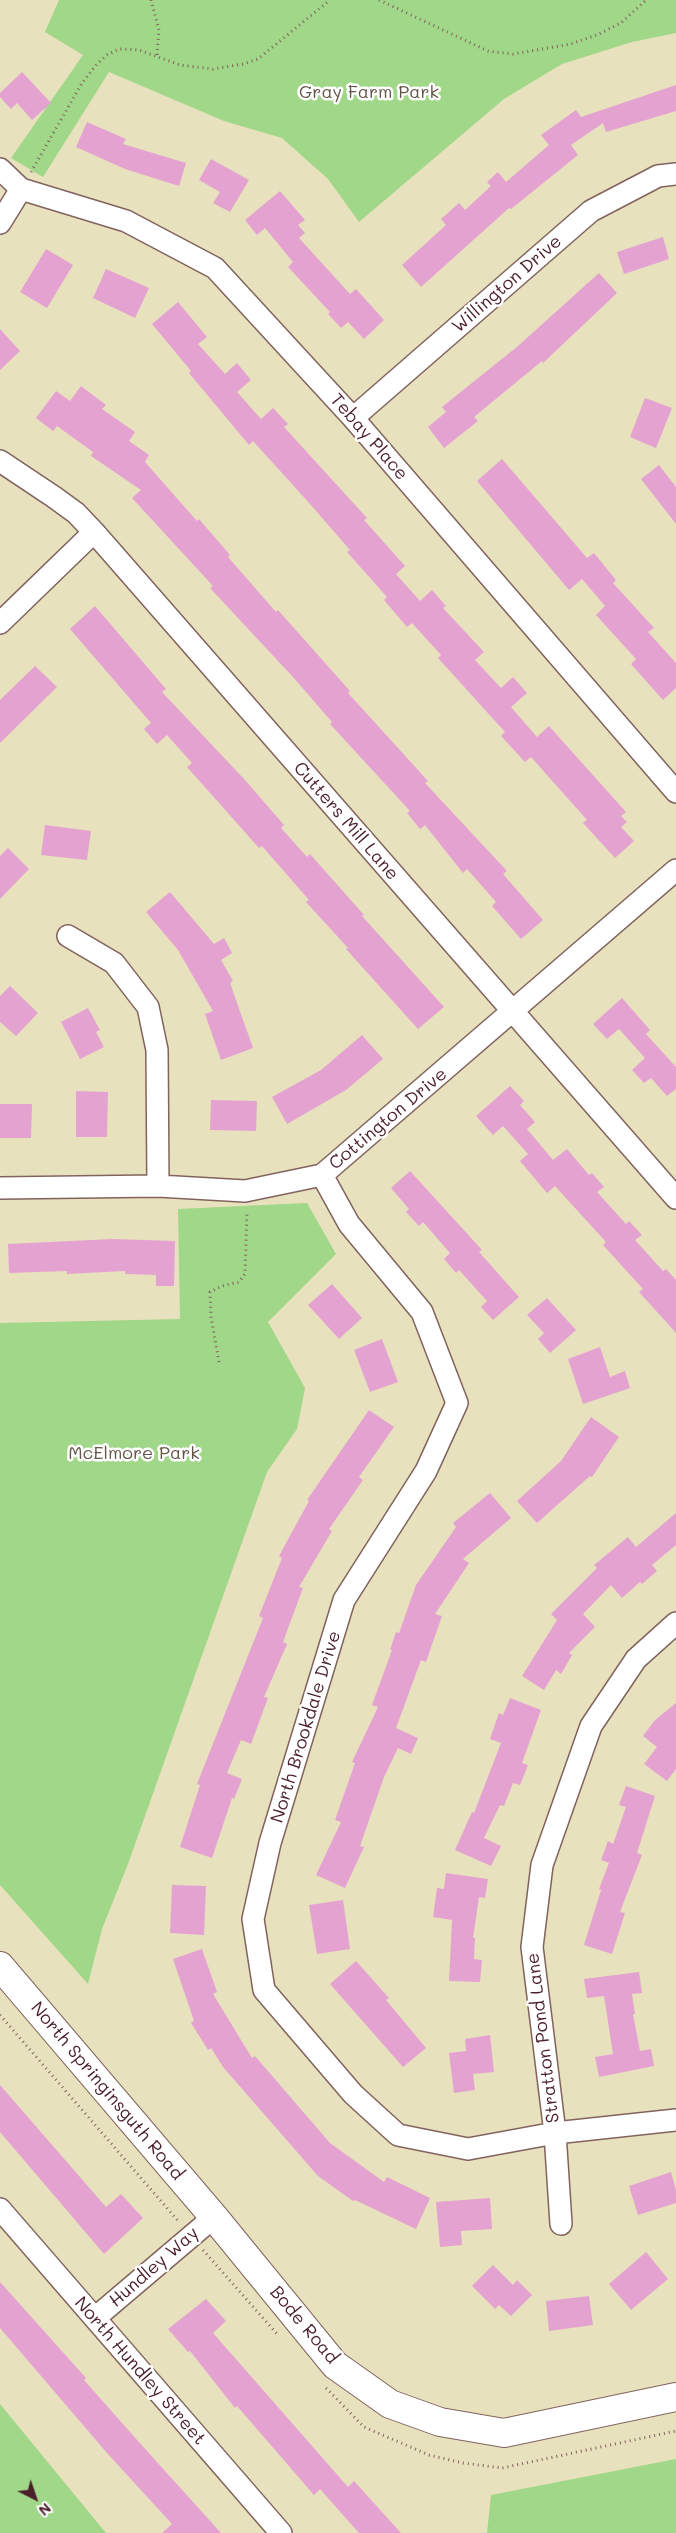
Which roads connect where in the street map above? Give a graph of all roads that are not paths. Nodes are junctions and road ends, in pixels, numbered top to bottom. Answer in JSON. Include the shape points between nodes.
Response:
{"nodes":[{"id":1,"x":0,"y":169,"type":"edge"},
{"id":2,"x":676,"y":174,"type":"edge"},
{"id":3,"x":21,"y":189,"type":"junction"},
{"id":4,"x":0,"y":222,"type":"edge"},
{"id":5,"x":353,"y":418,"type":"junction"},
{"id":6,"x":0,"y":461,"type":"edge"},
{"id":7,"x":94,"y":532,"type":"junction"},
{"id":8,"x":0,"y":623,"type":"edge"},
{"id":9,"x":676,"y":792,"type":"edge"},
{"id":10,"x":676,"y":870,"type":"edge"},
{"id":11,"x":68,"y":936,"type":"dead end"},
{"id":12,"x":512,"y":1012,"type":"junction"},
{"id":13,"x":322,"y":1175,"type":"junction"},
{"id":14,"x":158,"y":1186,"type":"junction"},
{"id":15,"x":0,"y":1188,"type":"edge"},
{"id":16,"x":676,"y":1198,"type":"edge"},
{"id":17,"x":676,"y":1623,"type":"edge"},
{"id":18,"x":0,"y":1966,"type":"edge"},
{"id":19,"x":676,"y":2120,"type":"edge"},
{"id":20,"x":555,"y":2133,"type":"junction"},
{"id":21,"x":0,"y":2209,"type":"edge"},
{"id":22,"x":214,"y":2217,"type":"junction"},
{"id":23,"x":561,"y":2224,"type":"dead end"},
{"id":24,"x":95,"y":2318,"type":"junction"},
{"id":25,"x":676,"y":2397,"type":"edge"},
{"id":26,"x":281,"y":2533,"type":"edge"}],
"edges":[{"from":1,"to":3,"type":"street","name":"Tebay Place"},
{"from":2,"to":5,"type":"street","name":"Willington Drive","via":[[658,176],[591,211]]},
{"from":3,"to":4,"type":"street"},
{"from":3,"to":5,"type":"street","name":"Tebay Place","via":[[126,221],[215,268]]},
{"from":5,"to":9,"type":"street","name":"Tebay Place"},
{"from":6,"to":7,"type":"street","name":"Cutters Mill Lane","via":[[76,513]]},
{"from":7,"to":8,"type":"street"},
{"from":7,"to":12,"type":"street","name":"Cutters Mill Lane"},
{"from":10,"to":12,"type":"street","name":"Cottington Drive"},
{"from":11,"to":14,"type":"street","via":[[114,963],[148,1007],[157,1050]]},
{"from":12,"to":13,"type":"street","name":"Cottington Drive"},
{"from":12,"to":16,"type":"street","name":"Cutters Mill Lane"},
{"from":13,"to":14,"type":"street","name":"Cottington Drive","via":[[245,1190]]},
{"from":13,"to":20,"type":"street","name":"North Brookdale Drive","via":[[348,1224],[422,1312],[457,1403],[426,1471],[344,1600],[270,1843],[253,1919],[264,1990],[353,2094],[398,2135],[468,2149]]},
{"from":14,"to":15,"type":"street","name":"Cottington Drive"},
{"from":17,"to":20,"type":"street","name":"Stratton Pond Lane","via":[[636,1659],[591,1726],[542,1865],[532,1947]]},
{"from":18,"to":22,"type":"street","name":"North Springinsguth Road"},
{"from":19,"to":20,"type":"street","name":"North Brookdale Drive"},
{"from":20,"to":23,"type":"street","name":"Stratton Pond Lane"},
{"from":21,"to":24,"type":"street","name":"North Hundley Street"},
{"from":22,"to":24,"type":"street","name":"Hundley Way"},
{"from":22,"to":25,"type":"street","name":"Bode Road","via":[[335,2365],[390,2404],[440,2422],[504,2433]]},
{"from":24,"to":26,"type":"street","name":"North Hundley Street"}]}
